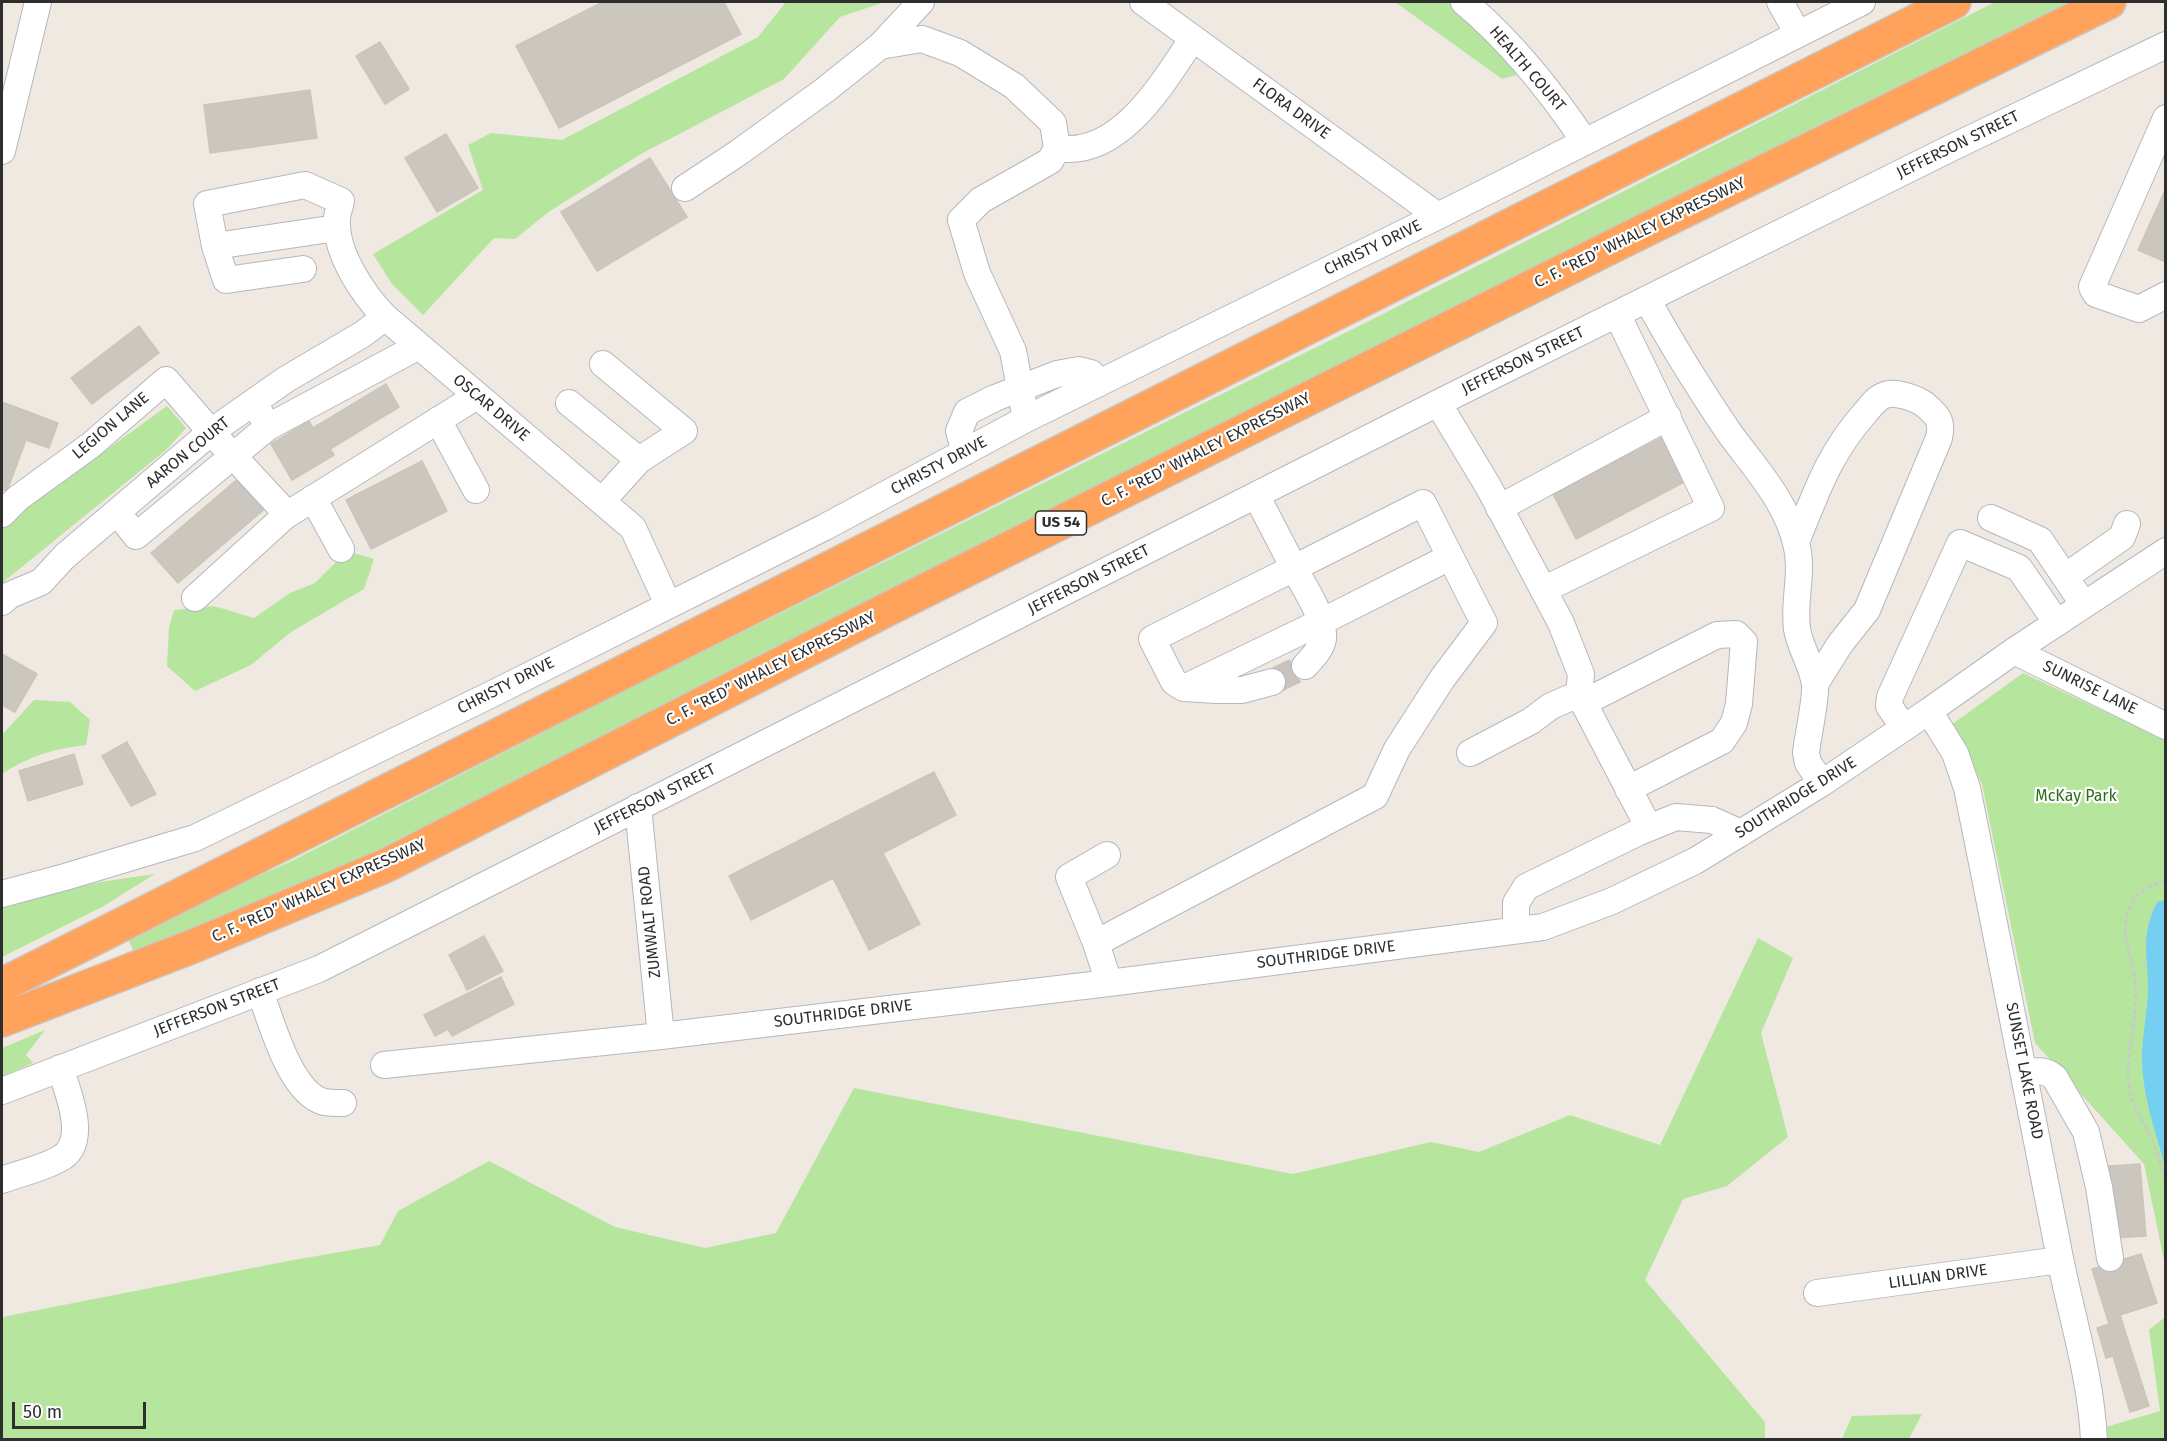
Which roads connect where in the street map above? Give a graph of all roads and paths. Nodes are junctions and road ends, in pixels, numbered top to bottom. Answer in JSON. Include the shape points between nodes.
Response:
{"nodes":[{"id":1,"x":38,"y":2,"type":"edge"},
{"id":2,"x":921,"y":2,"type":"edge"},
{"id":3,"x":1143,"y":2,"type":"edge"},
{"id":4,"x":1464,"y":2,"type":"edge"},
{"id":5,"x":1780,"y":2,"type":"edge"},
{"id":6,"x":1953,"y":2,"type":"edge"},
{"id":7,"x":2109,"y":2,"type":"edge"},
{"id":8,"x":1852,"y":4,"type":"edge"},
{"id":9,"x":1798,"y":34,"type":"junction"},
{"id":10,"x":1193,"y":38,"type":"junction"},
{"id":11,"x":2166,"y":45,"type":"edge"},
{"id":12,"x":880,"y":46,"type":"junction"},
{"id":13,"x":2166,"y":118,"type":"edge"},
{"id":14,"x":1585,"y":142,"type":"junction"},
{"id":15,"x":1057,"y":148,"type":"junction"},
{"id":16,"x":2,"y":151,"type":"edge"},
{"id":17,"x":685,"y":188,"type":"dead end"},
{"id":18,"x":1438,"y":216,"type":"junction"},
{"id":19,"x":337,"y":228,"type":"junction"},
{"id":20,"x":215,"y":246,"type":"junction"},
{"id":21,"x":303,"y":268,"type":"dead end"},
{"id":22,"x":2166,"y":295,"type":"edge"},
{"id":23,"x":1647,"y":299,"type":"junction"},
{"id":24,"x":1617,"y":314,"type":"junction"},
{"id":25,"x":385,"y":317,"type":"junction"},
{"id":26,"x":419,"y":346,"type":"junction"},
{"id":27,"x":603,"y":364,"type":"dead end"},
{"id":28,"x":1098,"y":384,"type":"junction"},
{"id":29,"x":1020,"y":390,"type":"junction"},
{"id":30,"x":477,"y":396,"type":"junction"},
{"id":31,"x":253,"y":401,"type":"junction"},
{"id":32,"x":569,"y":403,"type":"dead end"},
{"id":33,"x":1438,"y":403,"type":"junction"},
{"id":34,"x":1668,"y":417,"type":"junction"},
{"id":35,"x":438,"y":420,"type":"junction"},
{"id":36,"x":1026,"y":420,"type":"junction"},
{"id":37,"x":268,"y":426,"type":"junction"},
{"id":38,"x":211,"y":432,"type":"junction"},
{"id":39,"x":965,"y":452,"type":"junction"},
{"id":40,"x":233,"y":456,"type":"junction"},
{"id":41,"x":639,"y":460,"type":"junction"},
{"id":42,"x":476,"y":490,"type":"dead end"},
{"id":43,"x":1256,"y":495,"type":"junction"},
{"id":44,"x":313,"y":498,"type":"junction"},
{"id":45,"x":602,"y":501,"type":"junction"},
{"id":46,"x":1500,"y":508,"type":"junction"},
{"id":47,"x":117,"y":512,"type":"junction"},
{"id":48,"x":2,"y":514,"type":"edge"},
{"id":49,"x":287,"y":514,"type":"junction"},
{"id":50,"x":1991,"y":518,"type":"dead end"},
{"id":51,"x":2127,"y":524,"type":"dead end"},
{"id":52,"x":1796,"y":542,"type":"junction"},
{"id":53,"x":341,"y":549,"type":"dead end"},
{"id":54,"x":2166,"y":551,"type":"edge"},
{"id":55,"x":1450,"y":557,"type":"junction"},
{"id":56,"x":1294,"y":568,"type":"junction"},
{"id":57,"x":2065,"y":577,"type":"junction"},
{"id":58,"x":1543,"y":590,"type":"junction"},
{"id":59,"x":195,"y":597,"type":"dead end"},
{"id":60,"x":2,"y":602,"type":"edge"},
{"id":61,"x":668,"y":604,"type":"junction"},
{"id":62,"x":2084,"y":605,"type":"junction"},
{"id":63,"x":1322,"y":622,"type":"junction"},
{"id":64,"x":2057,"y":623,"type":"junction"},
{"id":65,"x":2014,"y":651,"type":"junction"},
{"id":66,"x":1305,"y":666,"type":"tunnel mouth"},
{"id":67,"x":1272,"y":682,"type":"tunnel mouth"},
{"id":68,"x":1815,"y":684,"type":"junction"},
{"id":69,"x":1184,"y":688,"type":"junction"},
{"id":70,"x":1581,"y":699,"type":"junction"},
{"id":71,"x":1929,"y":711,"type":"junction"},
{"id":72,"x":2166,"y":726,"type":"edge"},
{"id":73,"x":1904,"y":728,"type":"junction"},
{"id":74,"x":1470,"y":753,"type":"dead end"},
{"id":75,"x":1822,"y":783,"type":"junction"},
{"id":76,"x":1628,"y":789,"type":"junction"},
{"id":77,"x":638,"y":807,"type":"junction"},
{"id":78,"x":1649,"y":828,"type":"junction"},
{"id":79,"x":1741,"y":833,"type":"junction"},
{"id":80,"x":1107,"y":855,"type":"dead end"},
{"id":81,"x":2166,"y":880,"type":"edge"},
{"id":82,"x":2,"y":894,"type":"edge"},
{"id":83,"x":1516,"y":930,"type":"junction"},
{"id":84,"x":1096,"y":943,"type":"junction"},
{"id":85,"x":1109,"y":983,"type":"junction"},
{"id":86,"x":2,"y":985,"type":"edge"},
{"id":87,"x":260,"y":991,"type":"junction"},
{"id":88,"x":2,"y":1020,"type":"edge"},
{"id":89,"x":661,"y":1036,"type":"junction"},
{"id":90,"x":384,"y":1065,"type":"dead end"},
{"id":91,"x":60,"y":1068,"type":"junction"},
{"id":92,"x":2024,"y":1073,"type":"junction"},
{"id":93,"x":2,"y":1091,"type":"edge"},
{"id":94,"x":343,"y":1103,"type":"dead end"},
{"id":95,"x":2,"y":1180,"type":"edge"},
{"id":96,"x":2166,"y":1185,"type":"edge"},
{"id":97,"x":2109,"y":1258,"type":"dead end"},
{"id":98,"x":2060,"y":1260,"type":"junction"},
{"id":99,"x":1817,"y":1293,"type":"dead end"},
{"id":100,"x":2094,"y":1440,"type":"edge"}],
"edges":[{"from":1,"to":16,"type":"street"},
{"from":2,"to":12,"type":"street"},
{"from":3,"to":10,"type":"street","name":"FLORA DRIVE"},
{"from":4,"to":14,"type":"street","name":"HEALTH COURT","via":[[1516,51],[1554,96]]},
{"from":5,"to":9,"type":"street"},
{"from":6,"to":86,"type":"highway"},
{"from":7,"to":88,"type":"highway","name":"C. F. “RED” WHALEY EXPRESSWAY","number":"US 54","via":[[1609,248],[385,866]]},
{"from":8,"to":9,"type":"street","name":"CHRISTY DRIVE"},
{"from":9,"to":14,"type":"street","name":"CHRISTY DRIVE"},
{"from":10,"to":15,"type":"street","via":[[1154,95],[1119,132],[1101,142],[1068,150]]},
{"from":10,"to":18,"type":"street","name":"FLORA DRIVE"},
{"from":11,"to":23,"type":"street","name":"JEFFERSON STREET"},
{"from":12,"to":15,"type":"street","via":[[922,39],[960,53],[1014,86],[1053,123]]},
{"from":12,"to":17,"type":"street","via":[[825,90]]},
{"from":13,"to":22,"type":"street","via":[[2092,287],[2096,294],[2139,309]]},
{"from":14,"to":18,"type":"street","name":"CHRISTY DRIVE"},
{"from":15,"to":29,"type":"street","via":[[1050,161],[981,200],[961,220],[976,273],[1012,351]]},
{"from":18,"to":28,"type":"street","name":"CHRISTY DRIVE"},
{"from":19,"to":20,"type":"street"},
{"from":19,"to":20,"type":"street","name":"OSCAR DRIVE","via":[[341,201],[305,185],[207,204]]},
{"from":19,"to":25,"type":"street","name":"OSCAR DRIVE","via":[[359,286]]},
{"from":20,"to":21,"type":"street","via":[[226,280]]},
{"from":23,"to":24,"type":"street","name":"JEFFERSON STREET"},
{"from":23,"to":52,"type":"street","via":[[1699,388],[1772,490]]},
{"from":24,"to":33,"type":"street","name":"JEFFERSON STREET"},
{"from":24,"to":34,"type":"street"},
{"from":25,"to":26,"type":"street","name":"OSCAR DRIVE"},
{"from":25,"to":31,"type":"street","name":"AARON COURT"},
{"from":26,"to":30,"type":"street","name":"OSCAR DRIVE"},
{"from":26,"to":37,"type":"street"},
{"from":27,"to":41,"type":"street","via":[[684,431]]},
{"from":28,"to":29,"type":"street","via":[[1091,373],[1079,370],[1057,374]]},
{"from":28,"to":36,"type":"street","name":"CHRISTY DRIVE"},
{"from":29,"to":36,"type":"street"},
{"from":29,"to":39,"type":"street","via":[[967,412],[959,431]]},
{"from":30,"to":35,"type":"street"},
{"from":30,"to":45,"type":"street","name":"OSCAR DRIVE"},
{"from":31,"to":37,"type":"street"},
{"from":31,"to":38,"type":"street","name":"AARON COURT"},
{"from":32,"to":41,"type":"street"},
{"from":33,"to":43,"type":"street","name":"JEFFERSON STREET"},
{"from":33,"to":46,"type":"street"},
{"from":34,"to":46,"type":"street"},
{"from":34,"to":58,"type":"street","via":[[1711,508]]},
{"from":35,"to":42,"type":"street"},
{"from":35,"to":44,"type":"street"},
{"from":36,"to":39,"type":"street","name":"CHRISTY DRIVE"},
{"from":37,"to":40,"type":"street"},
{"from":38,"to":40,"type":"street"},
{"from":38,"to":47,"type":"street","name":"AARON COURT"},
{"from":38,"to":48,"type":"street","name":"LEGION LANE","via":[[166,380]]},
{"from":39,"to":61,"type":"street","name":"CHRISTY DRIVE"},
{"from":40,"to":47,"type":"street","via":[[136,536]]},
{"from":40,"to":49,"type":"street"},
{"from":41,"to":45,"type":"street"},
{"from":43,"to":56,"type":"street"},
{"from":43,"to":77,"type":"street","name":"JEFFERSON STREET"},
{"from":44,"to":49,"type":"street"},
{"from":44,"to":53,"type":"street"},
{"from":45,"to":61,"type":"street","name":"OSCAR DRIVE","via":[[633,528]]},
{"from":46,"to":58,"type":"street"},
{"from":47,"to":60,"type":"street","name":"AARON COURT","via":[[41,582]]},
{"from":49,"to":59,"type":"street"},
{"from":50,"to":57,"type":"street","via":[[2040,540]]},
{"from":51,"to":57,"type":"street","via":[[2122,537]]},
{"from":52,"to":68,"type":"street","via":[[1797,631]]},
{"from":52,"to":68,"type":"street","via":[[1828,464],[1848,431],[1877,398],[1888,393],[1916,399],[1938,415],[1939,438],[1867,610]]},
{"from":54,"to":62,"type":"street","name":"SOUTHRIDGE DRIVE"},
{"from":55,"to":56,"type":"street","via":[[1423,503]]},
{"from":55,"to":63,"type":"street"},
{"from":55,"to":84,"type":"street","via":[[1484,623],[1397,749],[1375,796]]},
{"from":56,"to":63,"type":"street"},
{"from":56,"to":69,"type":"street","via":[[1152,639],[1174,682]]},
{"from":57,"to":62,"type":"street"},
{"from":58,"to":70,"type":"street","via":[[1581,674]]},
{"from":61,"to":82,"type":"street","name":"CHRISTY DRIVE","via":[[195,838]]},
{"from":62,"to":64,"type":"street","name":"SOUTHRIDGE DRIVE"},
{"from":63,"to":66,"type":"street","via":[[1323,640]]},
{"from":63,"to":69,"type":"street"},
{"from":64,"to":65,"type":"street","name":"SOUTHRIDGE DRIVE"},
{"from":64,"to":73,"type":"street","via":[[2019,568],[1960,543],[1890,697],[1889,706]]},
{"from":65,"to":71,"type":"street","name":"SOUTHRIDGE DRIVE"},
{"from":65,"to":72,"type":"street","name":"SUNRISE LANE"},
{"from":67,"to":69,"type":"street","via":[[1242,690]]},
{"from":68,"to":75,"type":"street","via":[[1806,753]]},
{"from":70,"to":74,"type":"street","via":[[1551,706]]},
{"from":70,"to":76,"type":"street"},
{"from":70,"to":76,"type":"street","via":[[1717,635],[1736,634],[1744,642],[1740,705],[1722,741]]},
{"from":71,"to":73,"type":"street","name":"SOUTHRIDGE DRIVE"},
{"from":71,"to":92,"type":"street","name":"SUNSET LAKE ROAD","via":[[1954,753],[1967,788]]},
{"from":73,"to":75,"type":"street","name":"SOUTHRIDGE DRIVE"},
{"from":75,"to":79,"type":"street","name":"SOUTHRIDGE DRIVE"},
{"from":76,"to":78,"type":"street"},
{"from":77,"to":87,"type":"street","name":"JEFFERSON STREET","via":[[319,969]]},
{"from":77,"to":89,"type":"street","name":"ZUMWALT ROAD"},
{"from":78,"to":79,"type":"street","via":[[1676,817],[1712,820]]},
{"from":78,"to":83,"type":"street","via":[[1526,887],[1516,903]]},
{"from":79,"to":83,"type":"street","name":"SOUTHRIDGE DRIVE","via":[[1695,861],[1612,901],[1543,927]]},
{"from":80,"to":84,"type":"street","via":[[1069,877]]},
{"from":81,"to":96,"type":"path","via":[[2138,893],[2127,912],[2125,930],[2136,984],[2129,1056],[2132,1097],[2152,1140]]},
{"from":83,"to":85,"type":"street","name":"SOUTHRIDGE DRIVE"},
{"from":84,"to":85,"type":"street"},
{"from":85,"to":89,"type":"street","name":"SOUTHRIDGE DRIVE"},
{"from":87,"to":91,"type":"street","name":"JEFFERSON STREET"},
{"from":87,"to":94,"type":"street","via":[[295,1077],[322,1101]]},
{"from":89,"to":90,"type":"street","name":"SOUTHRIDGE DRIVE"},
{"from":91,"to":93,"type":"street","name":"JEFFERSON STREET"},
{"from":91,"to":95,"type":"street","via":[[76,1128],[72,1146],[61,1159]]},
{"from":92,"to":97,"type":"street","via":[[2049,1072],[2086,1132]]},
{"from":92,"to":98,"type":"street","name":"SUNSET LAKE ROAD"},
{"from":98,"to":99,"type":"street","name":"LILLIAN DRIVE"},
{"from":98,"to":100,"type":"street","name":"SUNSET LAKE ROAD","via":[[2093,1408]]}]}
